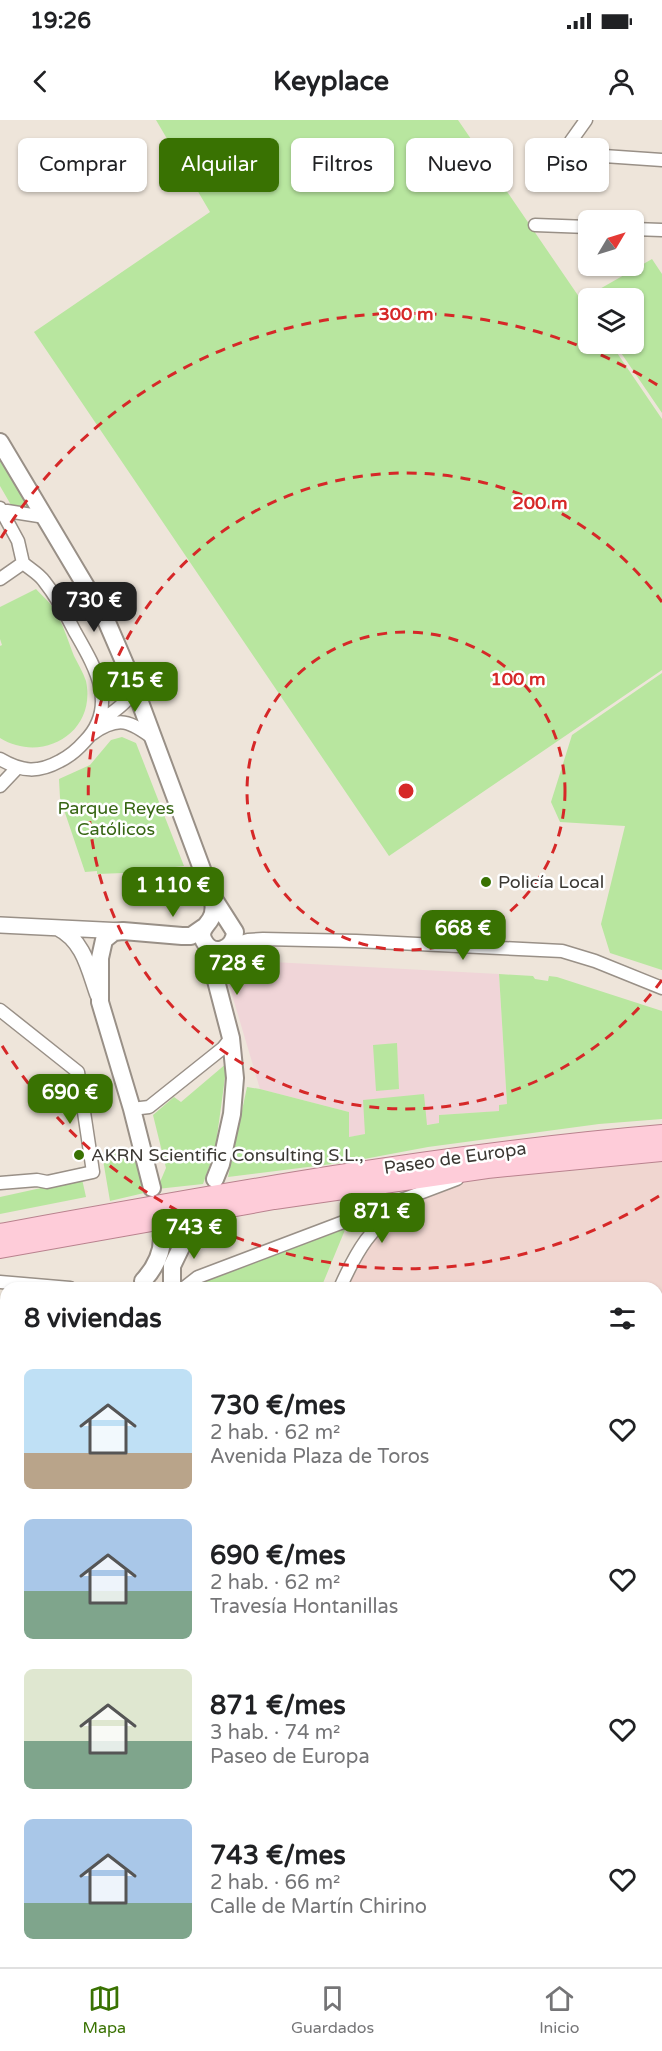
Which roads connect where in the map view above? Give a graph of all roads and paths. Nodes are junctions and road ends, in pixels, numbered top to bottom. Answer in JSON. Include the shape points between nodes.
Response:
{"nodes":[{"id":1,"x":586,"y":120,"type":"edge"},
{"id":2,"x":662,"y":160,"type":"edge"},
{"id":3,"x":535,"y":225,"type":"dead end"},
{"id":4,"x":578,"y":227,"type":"edge"},
{"id":5,"x":644,"y":229,"type":"edge"},
{"id":6,"x":662,"y":230,"type":"edge"},
{"id":7,"x":0,"y":442,"type":"edge"},
{"id":8,"x":1,"y":510,"type":"edge"},
{"id":9,"x":45,"y":517,"type":"junction"},
{"id":10,"x":23,"y":562,"type":"junction"},
{"id":11,"x":0,"y":579,"type":"edge"},
{"id":12,"x":134,"y":687,"type":"junction"},
{"id":13,"x":94,"y":729,"type":"junction"},
{"id":14,"x":154,"y":739,"type":"junction"},
{"id":15,"x":0,"y":759,"type":"edge"},
{"id":16,"x":18,"y":767,"type":"junction"},
{"id":17,"x":0,"y":786,"type":"edge"},
{"id":18,"x":218,"y":924,"type":"junction"},
{"id":19,"x":0,"y":925,"type":"edge"},
{"id":20,"x":58,"y":928,"type":"junction"},
{"id":21,"x":123,"y":931,"type":"junction"},
{"id":22,"x":263,"y":939,"type":"junction"},
{"id":23,"x":227,"y":947,"type":"junction"},
{"id":24,"x":662,"y":987,"type":"edge"},
{"id":25,"x":100,"y":1002,"type":"junction"},
{"id":26,"x":0,"y":1010,"type":"edge"},
{"id":27,"x":231,"y":1038,"type":"junction"},
{"id":28,"x":132,"y":1109,"type":"junction"},
{"id":29,"x":662,"y":1135,"type":"edge"},
{"id":30,"x":662,"y":1151,"type":"edge"},
{"id":31,"x":487,"y":1168,"type":"junction"},
{"id":32,"x":215,"y":1179,"type":"dead end"},
{"id":33,"x":0,"y":1183,"type":"edge"},
{"id":34,"x":152,"y":1188,"type":"dead end"},
{"id":35,"x":416,"y":1196,"type":"junction"},
{"id":36,"x":189,"y":1231,"type":"dead end"},
{"id":37,"x":0,"y":1234,"type":"edge"},
{"id":38,"x":162,"y":1238,"type":"dead end"},
{"id":39,"x":0,"y":1248,"type":"edge"},
{"id":40,"x":141,"y":1282,"type":"edge"},
{"id":41,"x":150,"y":1282,"type":"edge"},
{"id":42,"x":167,"y":1282,"type":"edge"},
{"id":43,"x":176,"y":1282,"type":"edge"},
{"id":44,"x":189,"y":1282,"type":"edge"},
{"id":45,"x":343,"y":1282,"type":"edge"}],
"edges":[{"from":1,"to":2,"type":"street","via":[[571,141],[575,154]]},
{"from":3,"to":4,"type":"street"},
{"from":5,"to":6,"type":"street"},
{"from":7,"to":9,"type":"main road"},
{"from":8,"to":9,"type":"street"},
{"from":8,"to":10,"type":"street","via":[[18,541]]},
{"from":9,"to":12,"type":"main road","via":[[106,620]]},
{"from":10,"to":11,"type":"street"},
{"from":10,"to":13,"type":"street","via":[[42,578],[57,599],[90,658],[103,697],[102,713]]},
{"from":12,"to":13,"type":"street","via":[[132,696]]},
{"from":12,"to":14,"type":"main road"},
{"from":13,"to":14,"type":"street","via":[[123,722],[135,724]]},
{"from":13,"to":16,"type":"street","via":[[65,759],[45,769]]},
{"from":14,"to":18,"type":"main road","via":[[212,896]]},
{"from":15,"to":16,"type":"street"},
{"from":16,"to":17,"type":"street"},
{"from":18,"to":21,"type":"main road","via":[[191,936]]},
{"from":18,"to":22,"type":"street"},
{"from":18,"to":23,"type":"main road","via":[[234,938]]},
{"from":18,"to":23,"type":"main road","via":[[202,936],[215,950]]},
{"from":19,"to":20,"type":"street"},
{"from":20,"to":21,"type":"street"},
{"from":20,"to":25,"type":"street","via":[[81,949]]},
{"from":21,"to":25,"type":"main road","via":[[108,936],[102,947]]},
{"from":22,"to":23,"type":"street"},
{"from":22,"to":24,"type":"street","via":[[562,951]]},
{"from":23,"to":27,"type":"main road","via":[[217,960],[214,973]]},
{"from":25,"to":28,"type":"main road"},
{"from":26,"to":33,"type":"street","via":[[78,1072],[93,1172],[47,1182]]},
{"from":27,"to":28,"type":"street","via":[[149,1107]]},
{"from":27,"to":32,"type":"main road","via":[[234,1096]]},
{"from":28,"to":34,"type":"main road"},
{"from":29,"to":37,"type":"main road","name":"Paseo de Europa","via":[[484,1153],[272,1185]]},
{"from":30,"to":31,"type":"main road","name":"Paseo de Europa"},
{"from":31,"to":35,"type":"street"},
{"from":31,"to":39,"type":"main road","name":"Paseo de Europa","via":[[274,1199]]},
{"from":35,"to":44,"type":"street"},
{"from":35,"to":45,"type":"street","via":[[380,1222],[361,1244]]},
{"from":36,"to":43,"type":"main road","via":[[172,1266]]},
{"from":38,"to":40,"type":"main road","via":[[158,1259]]},
{"from":41,"to":42,"type":"main road"}]}
